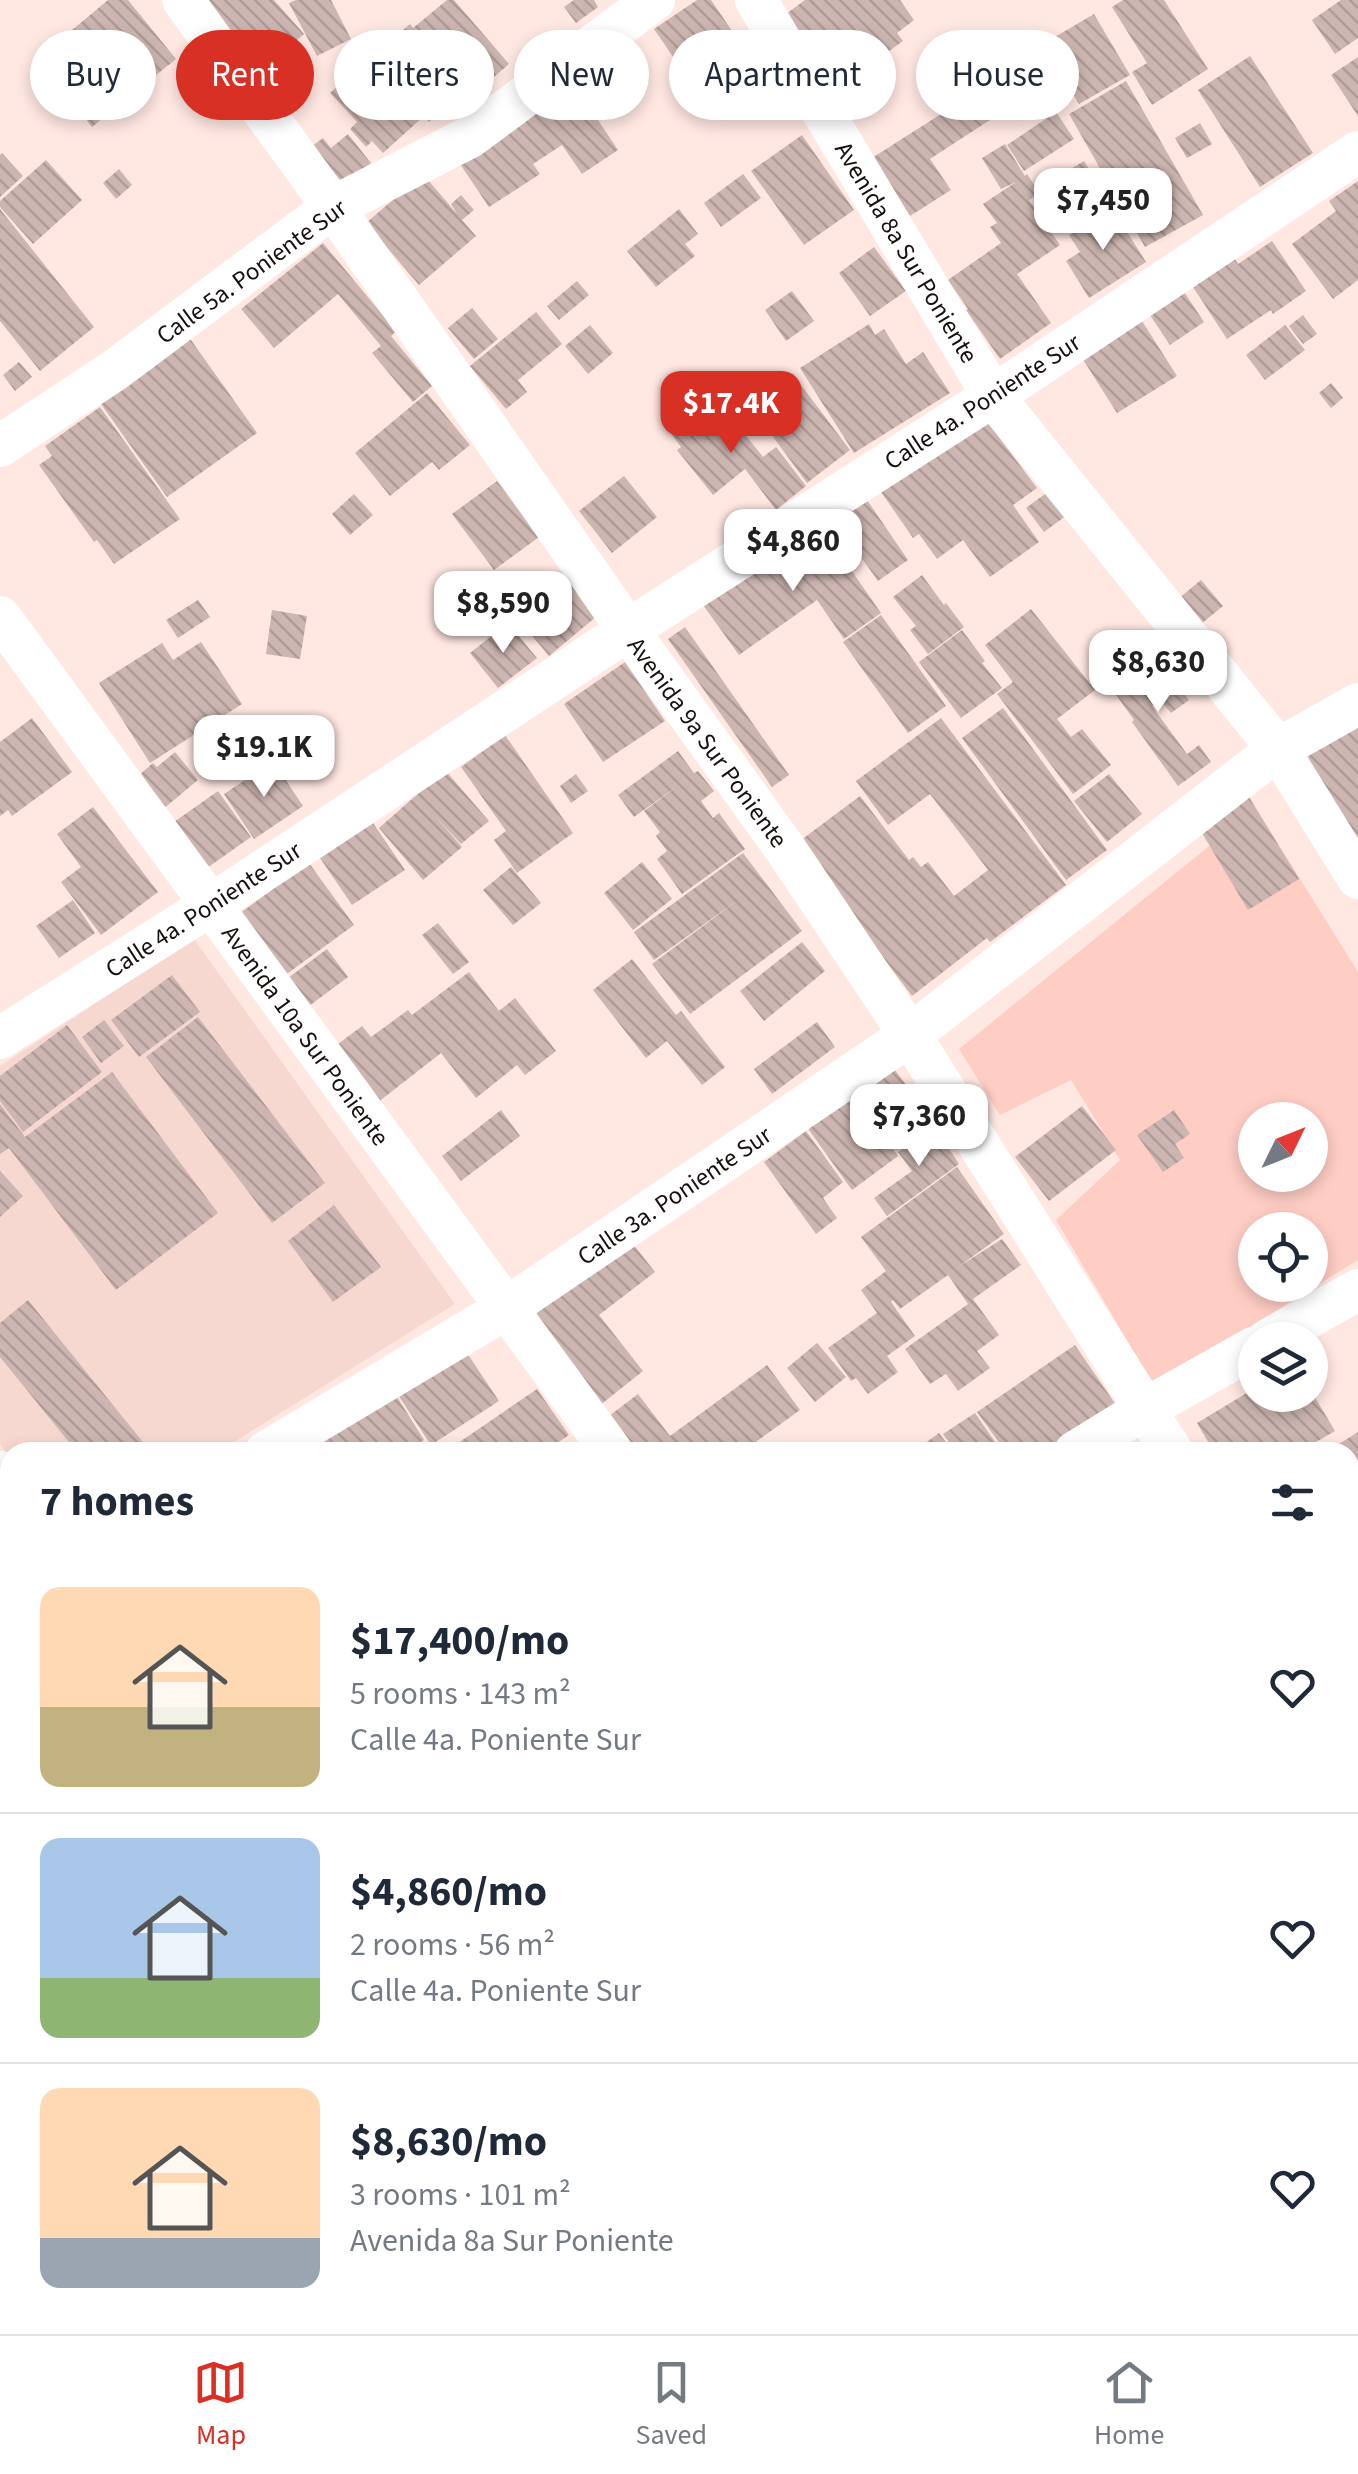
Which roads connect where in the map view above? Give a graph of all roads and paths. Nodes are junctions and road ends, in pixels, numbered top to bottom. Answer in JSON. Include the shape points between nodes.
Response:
{"nodes":[{"id":1,"x":183,"y":0,"type":"edge"},
{"id":2,"x":654,"y":0,"type":"edge"},
{"id":3,"x":756,"y":0,"type":"edge"},
{"id":4,"x":1358,"y":152,"type":"edge"},
{"id":5,"x":334,"y":207,"type":"junction"},
{"id":6,"x":993,"y":396,"type":"junction"},
{"id":7,"x":0,"y":446,"type":"edge"},
{"id":8,"x":0,"y":617,"type":"edge"},
{"id":9,"x":628,"y":630,"type":"junction"},
{"id":10,"x":1358,"y":704,"type":"edge"},
{"id":11,"x":1278,"y":749,"type":"junction"},
{"id":12,"x":1358,"y":878,"type":"edge"},
{"id":13,"x":211,"y":905,"type":"junction"},
{"id":14,"x":910,"y":1035,"type":"junction"},
{"id":15,"x":0,"y":1038,"type":"edge"},
{"id":16,"x":1358,"y":1290,"type":"edge"},
{"id":17,"x":505,"y":1309,"type":"junction"},
{"id":18,"x":1300,"y":1322,"type":"edge"},
{"id":19,"x":1238,"y":1357,"type":"edge"},
{"id":20,"x":1143,"y":1410,"type":"junction"},
{"id":21,"x":283,"y":1442,"type":"edge"},
{"id":22,"x":605,"y":1442,"type":"edge"},
{"id":23,"x":1091,"y":1442,"type":"edge"},
{"id":24,"x":1165,"y":1442,"type":"edge"}],
"edges":[{"from":1,"to":5,"type":"street","name":"Avenida 9a Sur Poniente"},
{"from":2,"to":5,"type":"street","name":"Calle 5a. Poniente Sur","via":[[470,137]]},
{"from":3,"to":6,"type":"street","name":"Avenida 8a Sur Poniente"},
{"from":4,"to":6,"type":"street","name":"Calle 4a. Poniente Sur"},
{"from":5,"to":7,"type":"street","name":"Calle 5a. Poniente Sur","via":[[116,370]]},
{"from":5,"to":9,"type":"street","name":"Avenida 9a Sur Poniente"},
{"from":6,"to":9,"type":"street","name":"Calle 4a. Poniente Sur"},
{"from":6,"to":11,"type":"street","name":"Avenida 8a Sur Poniente"},
{"from":8,"to":13,"type":"street","name":"Avenida 10a Sur Poniente"},
{"from":9,"to":13,"type":"street","name":"Calle 4a. Poniente Sur"},
{"from":9,"to":14,"type":"street","name":"Avenida 9a Sur Poniente"},
{"from":10,"to":11,"type":"street","name":"Calle 3a. Poniente Sur"},
{"from":11,"to":12,"type":"street","name":"Avenida 8a Sur Poniente"},
{"from":11,"to":14,"type":"street","name":"Calle 3a. Poniente Sur"},
{"from":13,"to":15,"type":"street","name":"Calle 4a. Poniente Sur"},
{"from":13,"to":17,"type":"street","name":"Avenida 10a Sur Poniente"},
{"from":14,"to":17,"type":"street","name":"Calle 3a. Poniente Sur"},
{"from":14,"to":20,"type":"street","name":"Avenida 9a Sur Poniente"},
{"from":16,"to":18,"type":"street"},
{"from":17,"to":21,"type":"street","name":"Calle 3a. Poniente Sur"},
{"from":17,"to":22,"type":"street","name":"Avenida 10a Sur Poniente"},
{"from":19,"to":20,"type":"street"},
{"from":20,"to":23,"type":"street"},
{"from":20,"to":24,"type":"street","name":"Avenida 9a Sur Poniente"}]}
